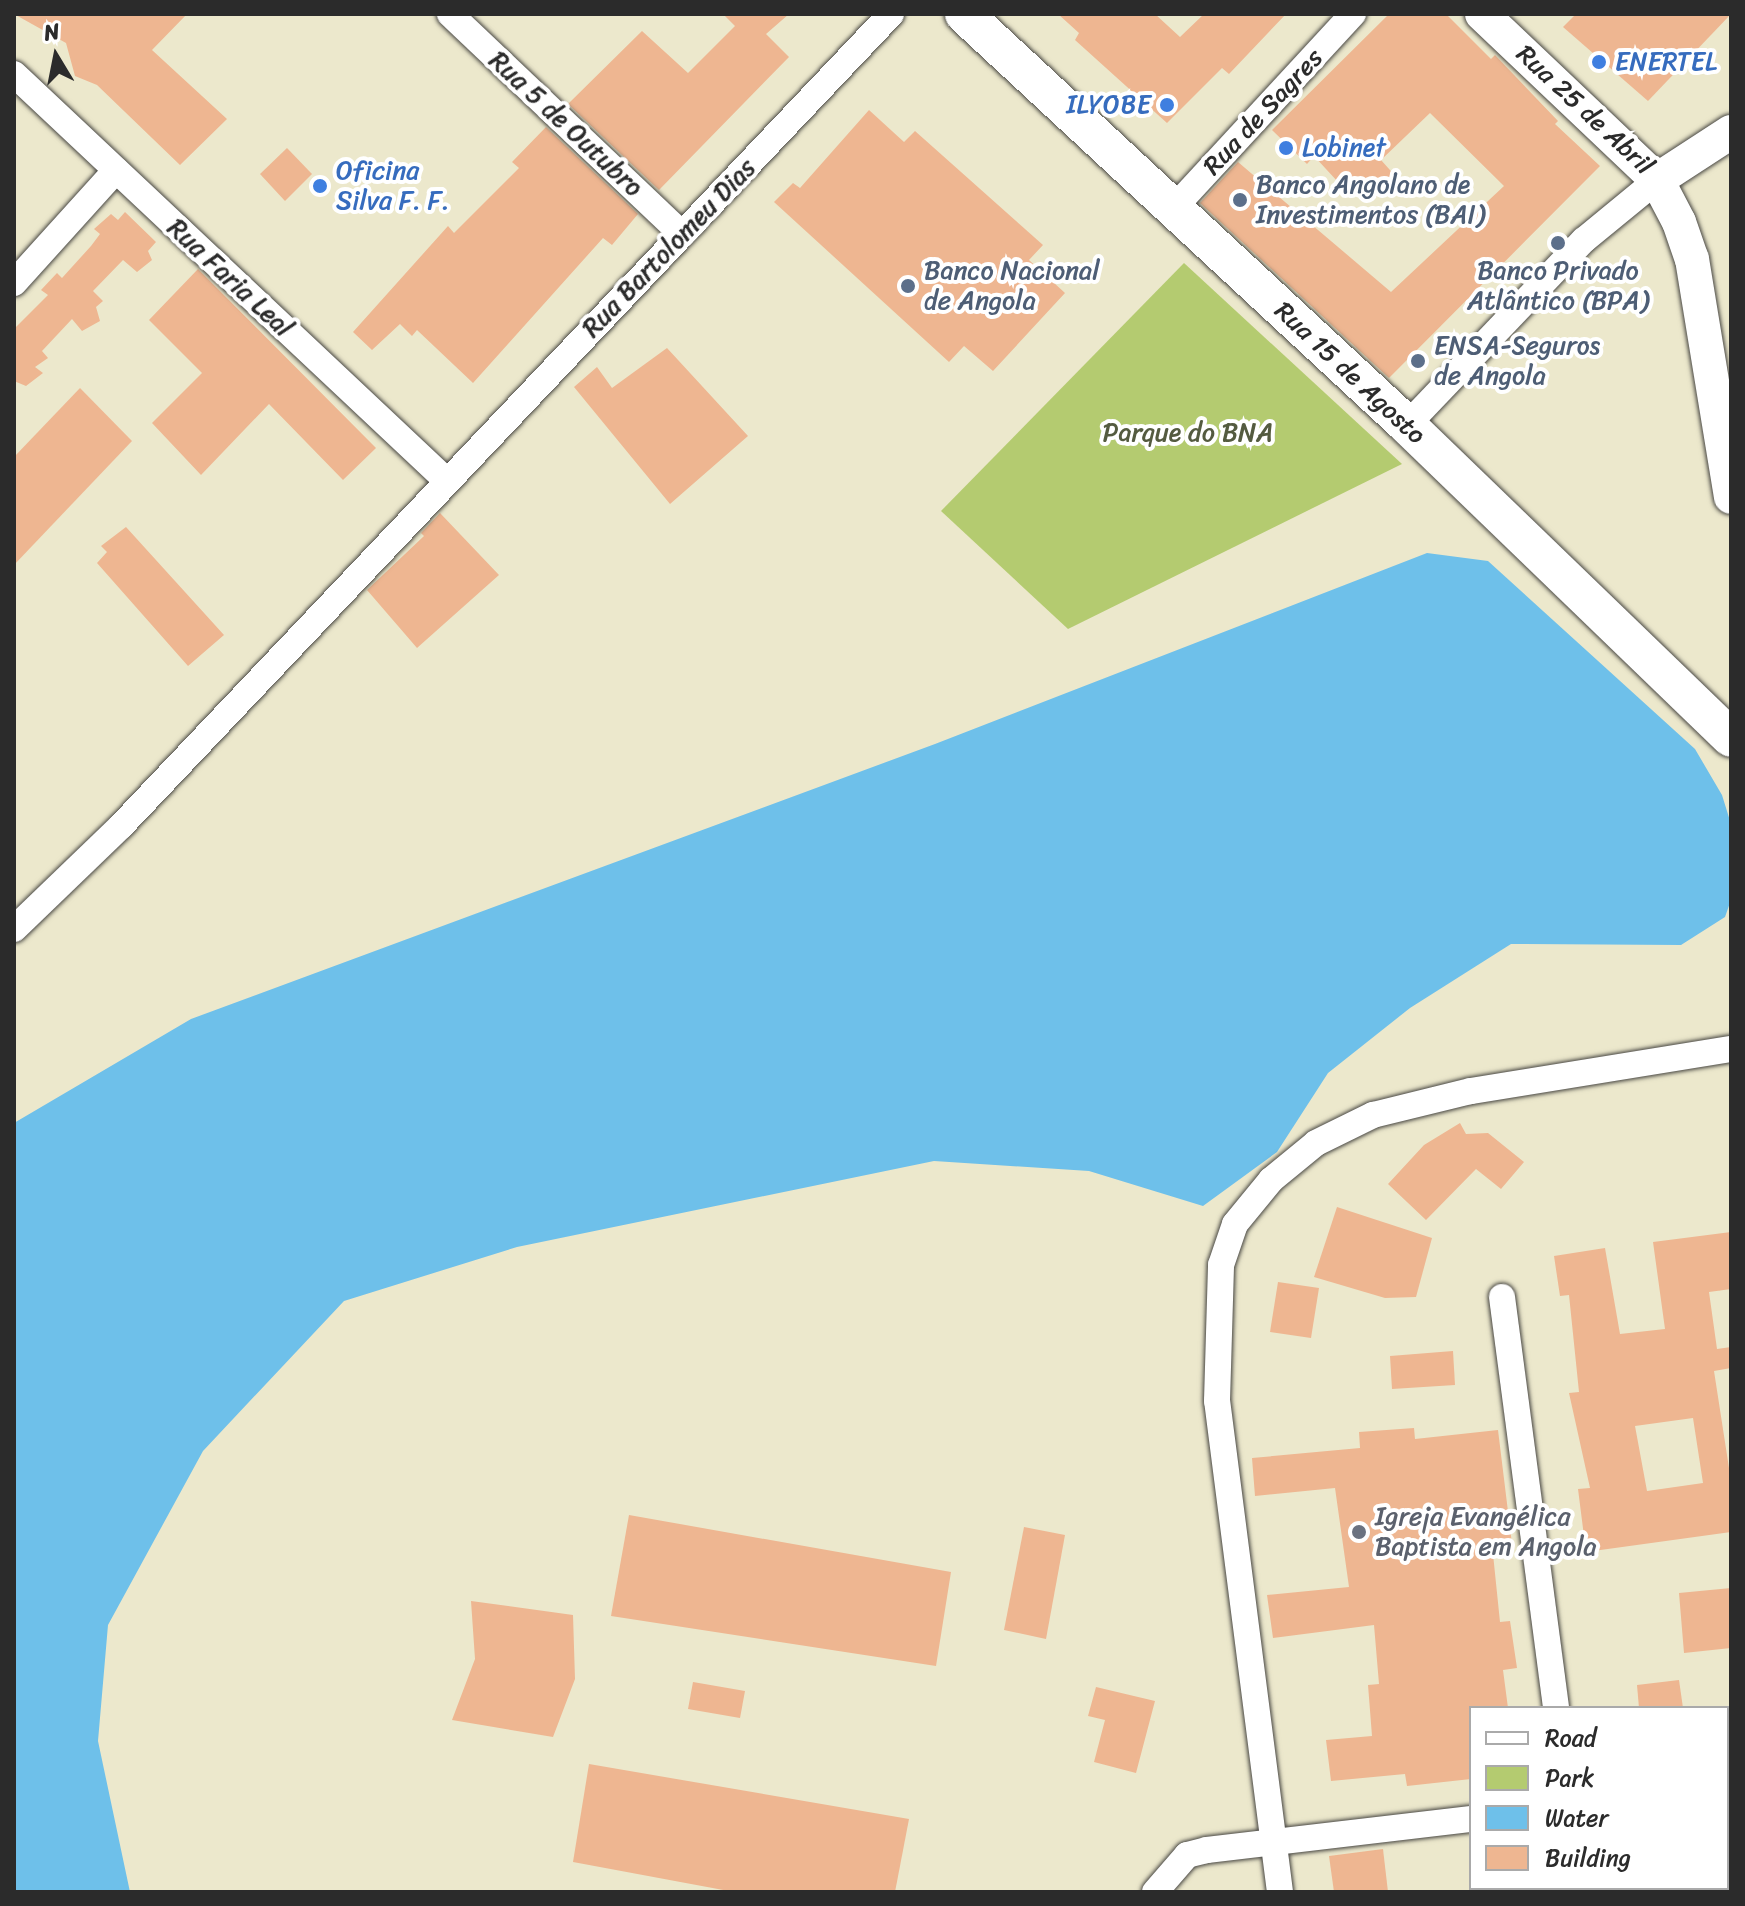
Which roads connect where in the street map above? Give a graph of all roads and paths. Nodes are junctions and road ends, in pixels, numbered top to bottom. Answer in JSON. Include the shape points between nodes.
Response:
{"nodes":[{"id":1,"x":450,"y":14,"type":"edge"},
{"id":2,"x":891,"y":14,"type":"edge"},
{"id":3,"x":964,"y":14,"type":"edge"},
{"id":4,"x":1353,"y":14,"type":"edge"},
{"id":5,"x":1482,"y":14,"type":"edge"},
{"id":6,"x":14,"y":74,"type":"edge"},
{"id":7,"x":1727,"y":131,"type":"edge"},
{"id":8,"x":116,"y":170,"type":"junction"},
{"id":9,"x":1657,"y":180,"type":"junction"},
{"id":10,"x":1172,"y":210,"type":"junction"},
{"id":11,"x":682,"y":234,"type":"junction"},
{"id":12,"x":14,"y":283,"type":"edge"},
{"id":13,"x":1407,"y":425,"type":"junction"},
{"id":14,"x":447,"y":481,"type":"junction"},
{"id":15,"x":1731,"y":497,"type":"edge"},
{"id":16,"x":1731,"y":738,"type":"edge"},
{"id":17,"x":14,"y":929,"type":"edge"},
{"id":18,"x":1731,"y":1049,"type":"edge"},
{"id":19,"x":1502,"y":1297,"type":"dead end"},
{"id":20,"x":1556,"y":1706,"type":"edge"},
{"id":21,"x":1469,"y":1819,"type":"edge"},
{"id":22,"x":1273,"y":1842,"type":"junction"},
{"id":23,"x":1155,"y":1892,"type":"edge"},
{"id":24,"x":1280,"y":1892,"type":"edge"}],
"edges":[{"from":1,"to":11,"type":"street","name":"Rua 5 de Outubro"},
{"from":2,"to":11,"type":"street","name":"Rua Bartolomeu Dias"},
{"from":3,"to":10,"type":"main road","name":"Rua 15 de Agosto"},
{"from":4,"to":10,"type":"street","name":"Rua de Sagres"},
{"from":5,"to":9,"type":"street","name":"Rua 25 de Abril"},
{"from":6,"to":8,"type":"street","name":"Rua Faria Leal"},
{"from":7,"to":9,"type":"street","name":"Rua 25 de Abril"},
{"from":8,"to":12,"type":"street"},
{"from":8,"to":14,"type":"street","name":"Rua Faria Leal"},
{"from":9,"to":13,"type":"street","via":[[1584,240]]},
{"from":9,"to":15,"type":"street","via":[[1692,259]]},
{"from":10,"to":13,"type":"main road","name":"Rua 15 de Agosto"},
{"from":11,"to":14,"type":"street","name":"Rua Bartolomeu Dias"},
{"from":13,"to":16,"type":"main road","name":"Rua 15 de Agosto"},
{"from":14,"to":17,"type":"street","name":"Rua Bartolomeu Dias","via":[[121,826]]},
{"from":18,"to":22,"type":"street","via":[[1471,1091],[1373,1115],[1316,1143],[1271,1180],[1235,1224],[1221,1265],[1217,1401]]},
{"from":19,"to":20,"type":"street"},
{"from":21,"to":22,"type":"street"},
{"from":22,"to":23,"type":"street","via":[[1187,1855]]},
{"from":22,"to":24,"type":"street"}]}
